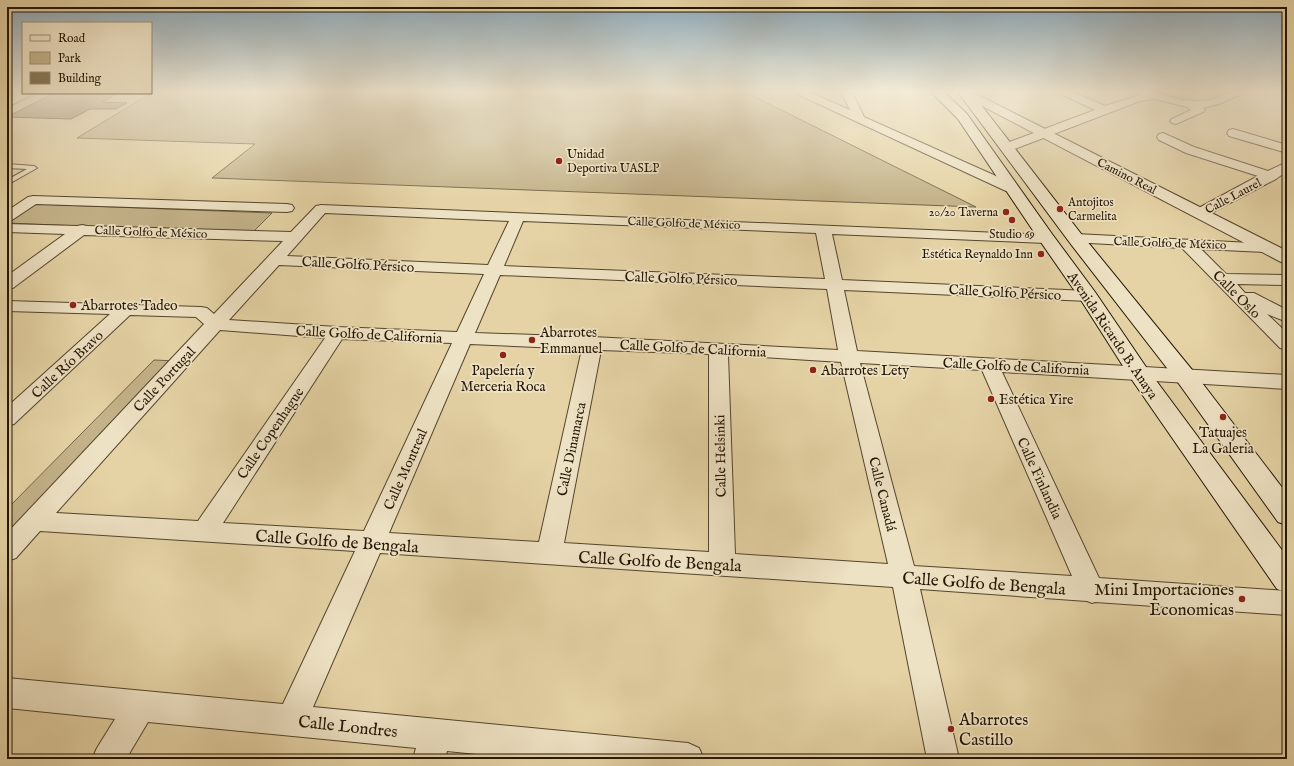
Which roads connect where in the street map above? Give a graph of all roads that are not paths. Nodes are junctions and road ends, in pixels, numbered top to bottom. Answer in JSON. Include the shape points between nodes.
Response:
{"nodes":[{"id":1,"x":877,"y":128,"type":"edge"},
{"id":2,"x":970,"y":128,"type":"edge"},
{"id":3,"x":993,"y":128,"type":"edge"},
{"id":4,"x":1034,"y":128,"type":"edge"},
{"id":5,"x":1058,"y":128,"type":"edge"},
{"id":6,"x":1044,"y":133,"type":"junction"},
{"id":7,"x":1233,"y":133,"type":"dead end"},
{"id":8,"x":1163,"y":137,"type":"dead end"},
{"id":9,"x":1008,"y":147,"type":"junction"},
{"id":10,"x":1287,"y":149,"type":"edge"},
{"id":11,"x":7,"y":166,"type":"edge"},
{"id":12,"x":1287,"y":166,"type":"edge"},
{"id":13,"x":1271,"y":176,"type":"junction"},
{"id":14,"x":7,"y":183,"type":"edge"},
{"id":15,"x":1011,"y":188,"type":"junction"},
{"id":16,"x":321,"y":209,"type":"joint"},
{"id":17,"x":1200,"y":213,"type":"junction"},
{"id":18,"x":7,"y":217,"type":"edge"},
{"id":19,"x":518,"y":217,"type":"junction"},
{"id":20,"x":7,"y":228,"type":"edge"},
{"id":21,"x":82,"y":229,"type":"junction"},
{"id":22,"x":823,"y":229,"type":"junction"},
{"id":23,"x":257,"y":237,"type":"junction"},
{"id":24,"x":296,"y":237,"type":"junction"},
{"id":25,"x":1046,"y":238,"type":"junction"},
{"id":26,"x":1076,"y":239,"type":"junction"},
{"id":27,"x":1187,"y":244,"type":"junction"},
{"id":28,"x":1264,"y":246,"type":"junction"},
{"id":29,"x":1287,"y":258,"type":"edge"},
{"id":30,"x":274,"y":260,"type":"junction"},
{"id":31,"x":494,"y":271,"type":"junction"},
{"id":32,"x":1287,"y":280,"type":"edge"},
{"id":33,"x":834,"y":283,"type":"junction"},
{"id":34,"x":7,"y":284,"type":"edge"},
{"id":35,"x":1228,"y":285,"type":"junction"},
{"id":36,"x":1088,"y":296,"type":"junction"},
{"id":37,"x":7,"y":306,"type":"edge"},
{"id":38,"x":126,"y":309,"type":"junction"},
{"id":39,"x":1287,"y":317,"type":"edge"},
{"id":40,"x":215,"y":324,"type":"junction"},
{"id":41,"x":337,"y":333,"type":"junction"},
{"id":42,"x":463,"y":338,"type":"junction"},
{"id":43,"x":593,"y":343,"type":"junction"},
{"id":44,"x":1287,"y":344,"type":"edge"},
{"id":45,"x":718,"y":348,"type":"junction"},
{"id":46,"x":848,"y":356,"type":"junction"},
{"id":47,"x":989,"y":365,"type":"junction"},
{"id":48,"x":1138,"y":372,"type":"junction"},
{"id":49,"x":1185,"y":376,"type":"junction"},
{"id":50,"x":1287,"y":382,"type":"edge"},
{"id":51,"x":7,"y":419,"type":"edge"},
{"id":52,"x":1287,"y":514,"type":"edge"},
{"id":53,"x":34,"y":521,"type":"junction"},
{"id":54,"x":204,"y":532,"type":"junction"},
{"id":55,"x":372,"y":543,"type":"junction"},
{"id":56,"x":7,"y":550,"type":"edge"},
{"id":57,"x":549,"y":554,"type":"junction"},
{"id":58,"x":722,"y":564,"type":"junction"},
{"id":59,"x":904,"y":578,"type":"junction"},
{"id":60,"x":1287,"y":580,"type":"edge"},
{"id":61,"x":1092,"y":590,"type":"junction"},
{"id":62,"x":1287,"y":603,"type":"edge"},
{"id":63,"x":7,"y":693,"type":"edge"},
{"id":64,"x":140,"y":706,"type":"junction"},
{"id":65,"x":292,"y":720,"type":"junction"},
{"id":66,"x":433,"y":747,"type":"edge"},
{"id":67,"x":108,"y":759,"type":"edge"},
{"id":68,"x":688,"y":759,"type":"edge"},
{"id":69,"x":943,"y":759,"type":"edge"}],
"edges":[{"from":1,"to":15,"type":"street"},
{"from":2,"to":15,"type":"main road","name":"Avenida Ricardo B. Anaya"},
{"from":3,"to":9,"type":"main road","name":"Avenida Ricardo B. Anaya"},
{"from":4,"to":6,"type":"main road","name":"Camino Real"},
{"from":5,"to":6,"type":"street"},
{"from":6,"to":9,"type":"street"},
{"from":6,"to":17,"type":"main road","name":"Camino Real"},
{"from":7,"to":10,"type":"street"},
{"from":8,"to":13,"type":"street","via":[[1190,150]]},
{"from":9,"to":26,"type":"main road","name":"Avenida Ricardo B. Anaya"},
{"from":11,"to":14,"type":"lane","via":[[34,168]]},
{"from":12,"to":13,"type":"street","name":"Calle Laurel"},
{"from":13,"to":17,"type":"street","name":"Calle Laurel"},
{"from":15,"to":25,"type":"main road","name":"Avenida Ricardo B. Anaya"},
{"from":16,"to":19,"type":"street","name":"Calle Golfo de México"},
{"from":16,"to":24,"type":"street","name":"Calle Portugal"},
{"from":17,"to":28,"type":"main road","name":"Camino Real"},
{"from":18,"to":23,"type":"street","name":"Calle Golfo de México","via":[[33,200],[287,208]]},
{"from":19,"to":22,"type":"street","name":"Calle Golfo de México"},
{"from":19,"to":31,"type":"street","name":"Calle Montreal"},
{"from":20,"to":21,"type":"street","name":"Calle Golfo de México"},
{"from":21,"to":23,"type":"street","name":"Calle Golfo de México"},
{"from":21,"to":34,"type":"street"},
{"from":22,"to":25,"type":"street","name":"Calle Golfo de México"},
{"from":22,"to":33,"type":"street","name":"Calle Canadá"},
{"from":23,"to":24,"type":"street","name":"Calle Golfo de México"},
{"from":24,"to":30,"type":"street","name":"Calle Portugal"},
{"from":25,"to":36,"type":"main road","name":"Avenida Ricardo B. Anaya"},
{"from":26,"to":27,"type":"street","name":"Calle Golfo de México"},
{"from":26,"to":49,"type":"main road","name":"Avenida Ricardo B. Anaya"},
{"from":27,"to":28,"type":"street","name":"Calle Golfo de México"},
{"from":27,"to":35,"type":"street","name":"Calle Oslo"},
{"from":28,"to":29,"type":"main road","name":"Camino Real"},
{"from":30,"to":31,"type":"street","name":"Calle Golfo Pérsico"},
{"from":30,"to":40,"type":"street","name":"Calle Portugal"},
{"from":31,"to":33,"type":"street","name":"Calle Golfo Pérsico"},
{"from":31,"to":42,"type":"street","name":"Calle Montreal"},
{"from":32,"to":35,"type":"street"},
{"from":33,"to":36,"type":"street","name":"Calle Golfo Pérsico"},
{"from":33,"to":46,"type":"street","name":"Calle Canadá"},
{"from":35,"to":39,"type":"street"},
{"from":35,"to":44,"type":"street","name":"Calle Oslo"},
{"from":36,"to":48,"type":"main road","name":"Avenida Ricardo B. Anaya"},
{"from":37,"to":38,"type":"street"},
{"from":38,"to":40,"type":"street","via":[[201,312]]},
{"from":38,"to":51,"type":"street","name":"Calle Río Bravo"},
{"from":40,"to":41,"type":"street","name":"Calle Golfo de California"},
{"from":40,"to":53,"type":"street","name":"Calle Portugal"},
{"from":41,"to":42,"type":"street","name":"Calle Golfo de California"},
{"from":41,"to":54,"type":"street","name":"Calle Copenhague"},
{"from":42,"to":43,"type":"street","name":"Calle Golfo de California"},
{"from":42,"to":55,"type":"street","name":"Calle Montreal"},
{"from":43,"to":45,"type":"street","name":"Calle Golfo de California"},
{"from":43,"to":57,"type":"street","name":"Calle Dinamarca"},
{"from":45,"to":46,"type":"street","name":"Calle Golfo de California"},
{"from":45,"to":58,"type":"street","name":"Calle Helsinki"},
{"from":46,"to":47,"type":"street","name":"Calle Golfo de California"},
{"from":46,"to":59,"type":"street","name":"Calle Canadá"},
{"from":47,"to":48,"type":"street","name":"Calle Golfo de California"},
{"from":47,"to":61,"type":"street","name":"Calle Finlandia"},
{"from":48,"to":49,"type":"street","name":"Calle Golfo de California"},
{"from":48,"to":60,"type":"main road","name":"Avenida Ricardo B. Anaya"},
{"from":49,"to":50,"type":"street","name":"Calle Golfo de California"},
{"from":49,"to":52,"type":"main road","name":"Avenida Ricardo B. Anaya"},
{"from":53,"to":54,"type":"street","name":"Calle Golfo de Bengala"},
{"from":53,"to":56,"type":"street","name":"Calle Portugal"},
{"from":54,"to":55,"type":"street","name":"Calle Golfo de Bengala"},
{"from":55,"to":57,"type":"street","name":"Calle Golfo de Bengala"},
{"from":55,"to":65,"type":"street","name":"Calle Montreal"},
{"from":57,"to":58,"type":"street","name":"Calle Golfo de Bengala"},
{"from":58,"to":59,"type":"street","name":"Calle Golfo de Bengala"},
{"from":59,"to":61,"type":"street","name":"Calle Golfo de Bengala"},
{"from":59,"to":69,"type":"street","name":"Calle Canadá"},
{"from":61,"to":62,"type":"street","name":"Calle Golfo de Bengala"},
{"from":63,"to":64,"type":"street","name":"Calle Londres"},
{"from":64,"to":65,"type":"street","name":"Calle Londres"},
{"from":64,"to":67,"type":"street"},
{"from":65,"to":66,"type":"street","name":"Calle Londres"},
{"from":66,"to":68,"type":"street","name":"Calle Londres"}]}
